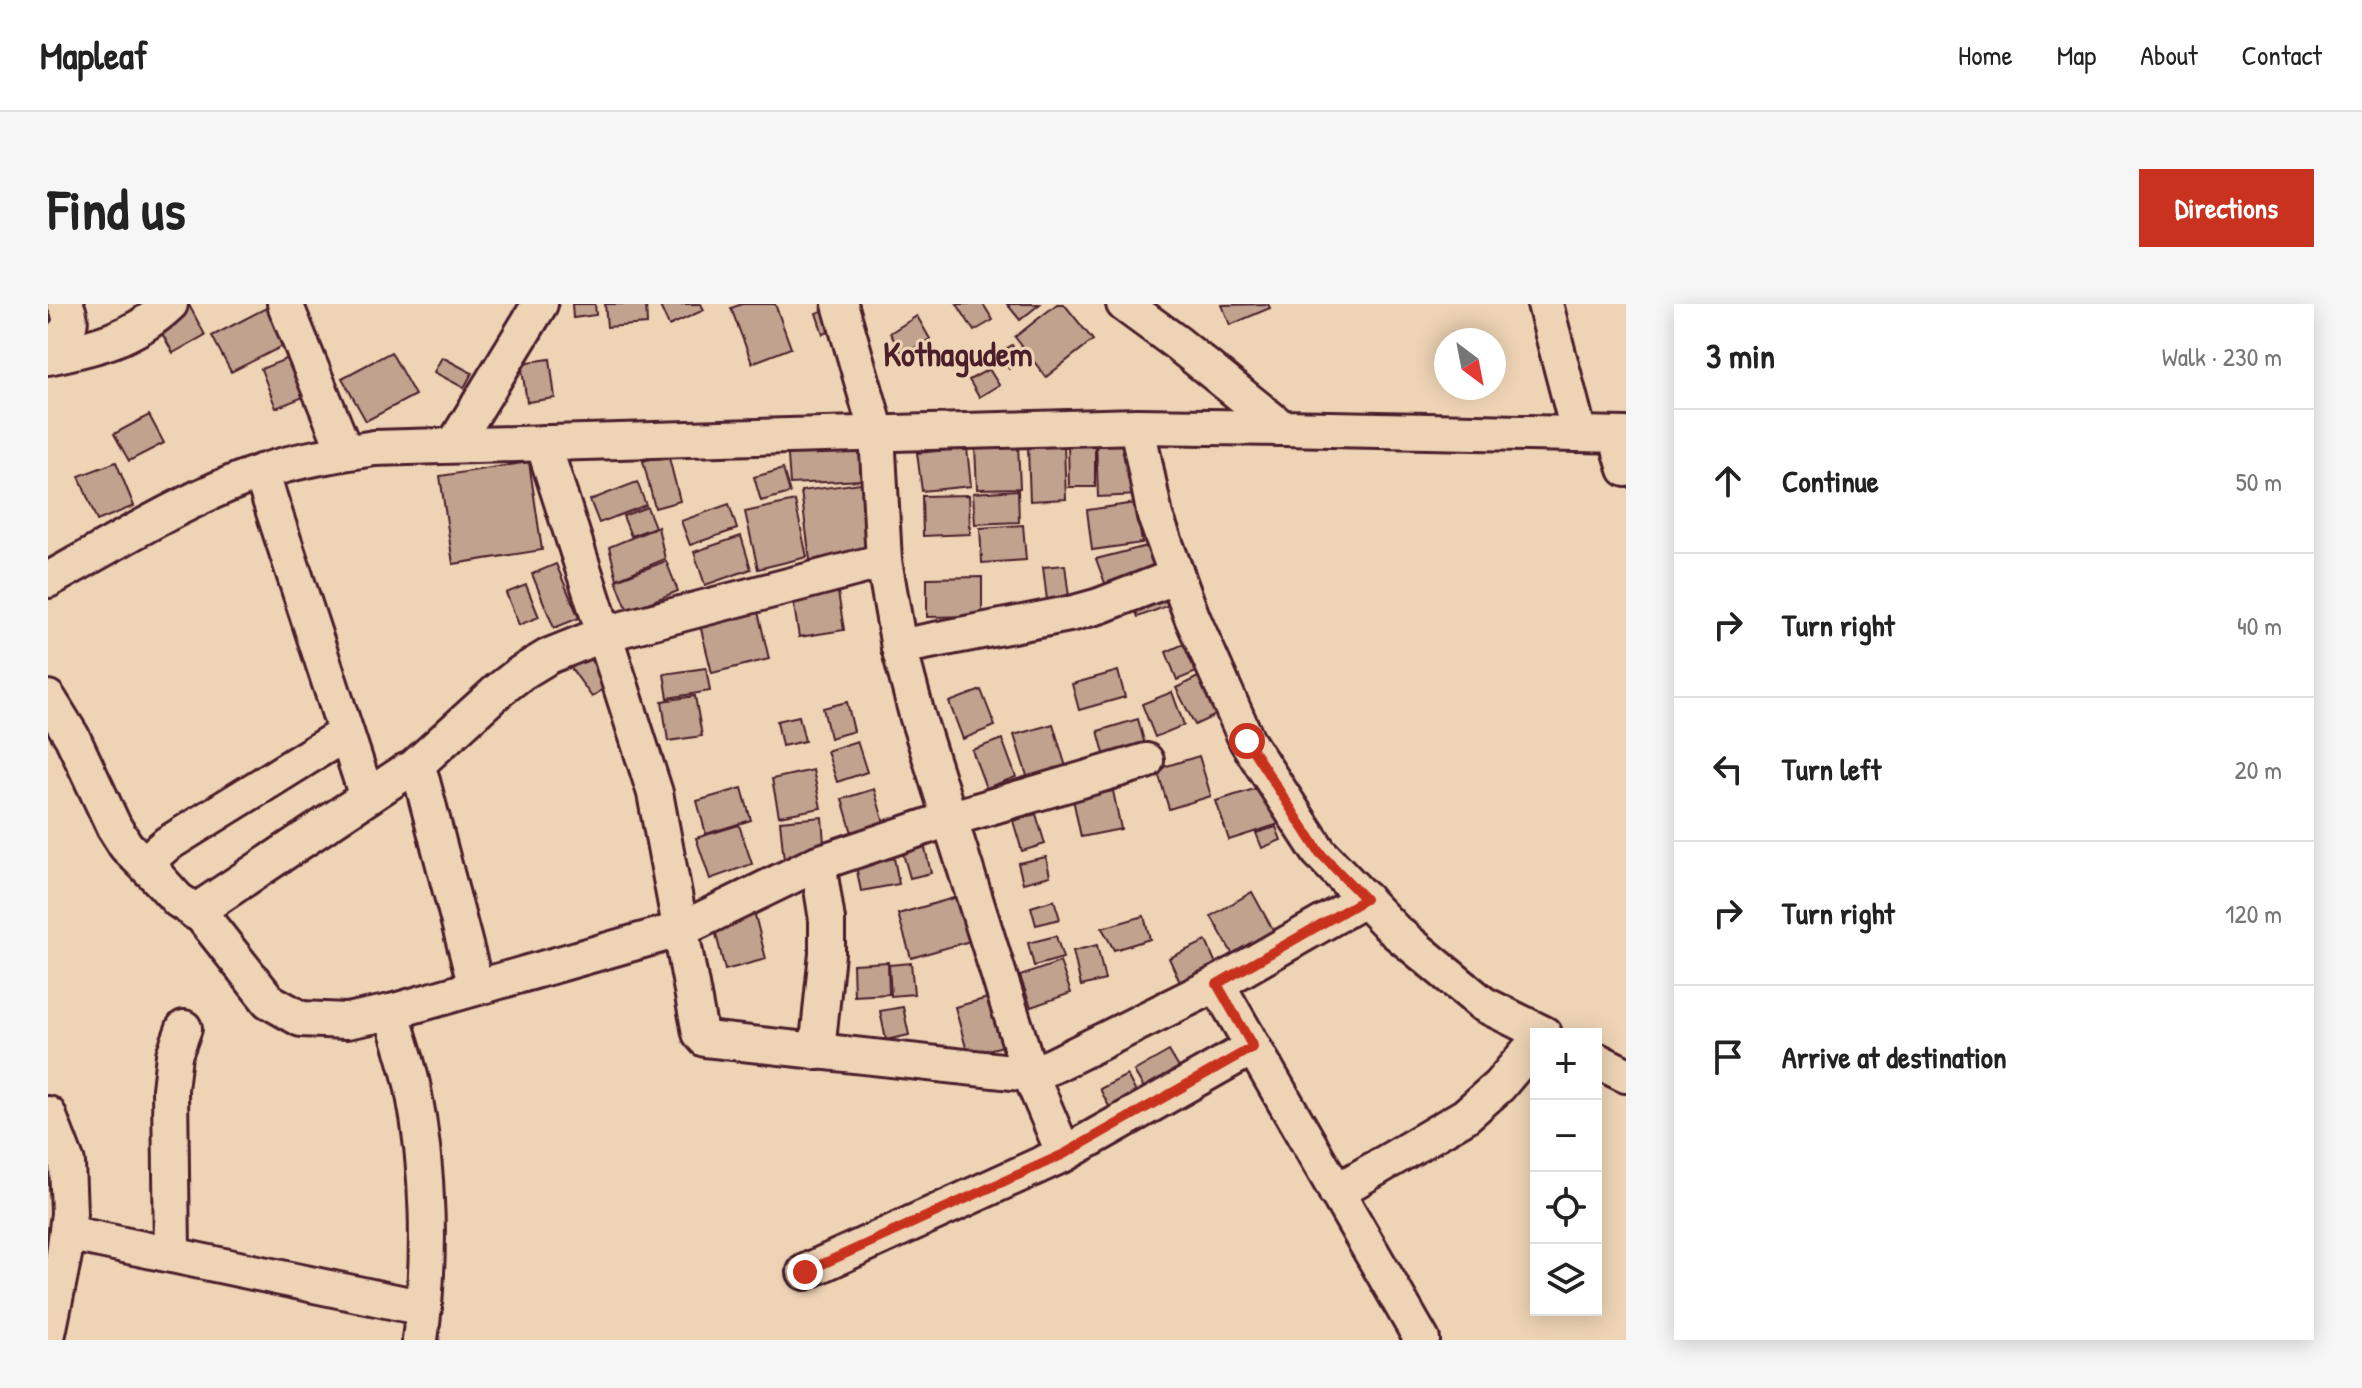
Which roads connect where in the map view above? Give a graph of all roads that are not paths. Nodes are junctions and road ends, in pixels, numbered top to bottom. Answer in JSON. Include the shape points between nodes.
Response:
{"nodes":[{"id":1,"x":65,"y":304,"type":"edge"},
{"id":2,"x":170,"y":304,"type":"edge"},
{"id":3,"x":285,"y":304,"type":"edge"},
{"id":4,"x":540,"y":304,"type":"edge"},
{"id":5,"x":840,"y":304,"type":"edge"},
{"id":6,"x":1124,"y":304,"type":"edge"},
{"id":7,"x":1545,"y":304,"type":"edge"},
{"id":8,"x":48,"y":348,"type":"edge"},
{"id":9,"x":48,"y":357,"type":"edge"},
{"id":10,"x":1137,"y":426,"type":"junction"},
{"id":11,"x":1282,"y":428,"type":"junction"},
{"id":12,"x":877,"y":433,"type":"junction"},
{"id":13,"x":1579,"y":434,"type":"junction"},
{"id":14,"x":1621,"y":435,"type":"edge"},
{"id":15,"x":543,"y":443,"type":"junction"},
{"id":16,"x":454,"y":445,"type":"junction"},
{"id":17,"x":345,"y":452,"type":"junction"},
{"id":18,"x":1626,"y":469,"type":"edge"},
{"id":19,"x":261,"y":472,"type":"junction"},
{"id":20,"x":884,"y":561,"type":"junction"},
{"id":21,"x":1177,"y":576,"type":"junction"},
{"id":22,"x":48,"y":578,"type":"edge"},
{"id":23,"x":604,"y":634,"type":"junction"},
{"id":24,"x":899,"y":647,"type":"junction"},
{"id":25,"x":48,"y":698,"type":"edge"},
{"id":26,"x":346,"y":733,"type":"junction"},
{"id":27,"x":1146,"y":761,"type":"dead end"},
{"id":28,"x":411,"y":770,"type":"junction"},
{"id":29,"x":367,"y":797,"type":"junction"},
{"id":30,"x":949,"y":819,"type":"junction"},
{"id":31,"x":818,"y":863,"type":"junction"},
{"id":32,"x":157,"y":877,"type":"junction"},
{"id":33,"x":1365,"y":899,"type":"junction"},
{"id":34,"x":195,"y":912,"type":"junction"},
{"id":35,"x":682,"y":929,"type":"junction"},
{"id":36,"x":1217,"y":984,"type":"junction"},
{"id":37,"x":476,"y":987,"type":"junction"},
{"id":38,"x":391,"y":1012,"type":"junction"},
{"id":39,"x":184,"y":1028,"type":"dead end"},
{"id":40,"x":1531,"y":1028,"type":"edge"},
{"id":41,"x":1253,"y":1047,"type":"junction"},
{"id":42,"x":1530,"y":1049,"type":"edge"},
{"id":43,"x":817,"y":1052,"type":"junction"},
{"id":44,"x":1602,"y":1063,"type":"edge"},
{"id":45,"x":1030,"y":1074,"type":"junction"},
{"id":46,"x":1626,"y":1075,"type":"edge"},
{"id":47,"x":48,"y":1114,"type":"edge"},
{"id":48,"x":1064,"y":1154,"type":"junction"},
{"id":49,"x":1336,"y":1192,"type":"junction"},
{"id":50,"x":67,"y":1233,"type":"junction"},
{"id":51,"x":172,"y":1255,"type":"junction"},
{"id":52,"x":805,"y":1272,"type":"dead end"},
{"id":53,"x":422,"y":1324,"type":"edge"},
{"id":54,"x":48,"y":1333,"type":"edge"},
{"id":55,"x":1422,"y":1340,"type":"edge"}],
"edges":[{"from":1,"to":8,"type":"street","via":[[69,328]]},
{"from":2,"to":9,"type":"street","via":[[122,338]]},
{"from":3,"to":17,"type":"street"},
{"from":4,"to":16,"type":"street"},
{"from":5,"to":12,"type":"street"},
{"from":6,"to":11,"type":"street"},
{"from":7,"to":13,"type":"street"},
{"from":10,"to":11,"type":"street"},
{"from":10,"to":12,"type":"street"},
{"from":10,"to":21,"type":"street","via":[[1155,516]]},
{"from":11,"to":13,"type":"street"},
{"from":12,"to":15,"type":"street"},
{"from":12,"to":20,"type":"street"},
{"from":13,"to":14,"type":"street"},
{"from":14,"to":18,"type":"street"},
{"from":15,"to":16,"type":"street"},
{"from":15,"to":23,"type":"street"},
{"from":16,"to":17,"type":"street"},
{"from":17,"to":19,"type":"street"},
{"from":19,"to":22,"type":"street","via":[[185,504]]},
{"from":19,"to":26,"type":"street"},
{"from":20,"to":23,"type":"street"},
{"from":20,"to":24,"type":"street"},
{"from":21,"to":24,"type":"street","via":[[1074,613]]},
{"from":21,"to":33,"type":"street","via":[[1247,741],[1319,852]]},
{"from":23,"to":28,"type":"street","via":[[521,673]]},
{"from":23,"to":35,"type":"street","via":[[655,793]]},
{"from":24,"to":30,"type":"street"},
{"from":25,"to":32,"type":"street","via":[[114,827]]},
{"from":26,"to":29,"type":"street"},
{"from":26,"to":32,"type":"street","via":[[167,844],[154,855]]},
{"from":27,"to":30,"type":"street"},
{"from":28,"to":29,"type":"street"},
{"from":28,"to":37,"type":"street","via":[[421,777]]},
{"from":29,"to":34,"type":"street"},
{"from":30,"to":31,"type":"street"},
{"from":30,"to":45,"type":"street"},
{"from":31,"to":35,"type":"street"},
{"from":31,"to":43,"type":"street","via":[[827,953]]},
{"from":32,"to":34,"type":"street"},
{"from":33,"to":36,"type":"street"},
{"from":33,"to":40,"type":"street","via":[[1483,1004]]},
{"from":34,"to":38,"type":"street","via":[[269,1001],[301,1019],[347,1021]]},
{"from":35,"to":37,"type":"street"},
{"from":35,"to":43,"type":"street","via":[[702,1037]]},
{"from":36,"to":41,"type":"street"},
{"from":36,"to":45,"type":"street"},
{"from":37,"to":38,"type":"street"},
{"from":38,"to":53,"type":"street","via":[[420,1130],[426,1200]]},
{"from":39,"to":51,"type":"street","via":[[170,1089]]},
{"from":41,"to":48,"type":"street"},
{"from":41,"to":49,"type":"street"},
{"from":42,"to":49,"type":"street","via":[[1465,1116]]},
{"from":43,"to":45,"type":"street"},
{"from":44,"to":46,"type":"street"},
{"from":45,"to":48,"type":"street"},
{"from":47,"to":50,"type":"street","via":[[67,1163]]},
{"from":48,"to":52,"type":"street"},
{"from":49,"to":55,"type":"street"},
{"from":50,"to":51,"type":"street"},
{"from":50,"to":54,"type":"street"},
{"from":51,"to":53,"type":"street"}]}
